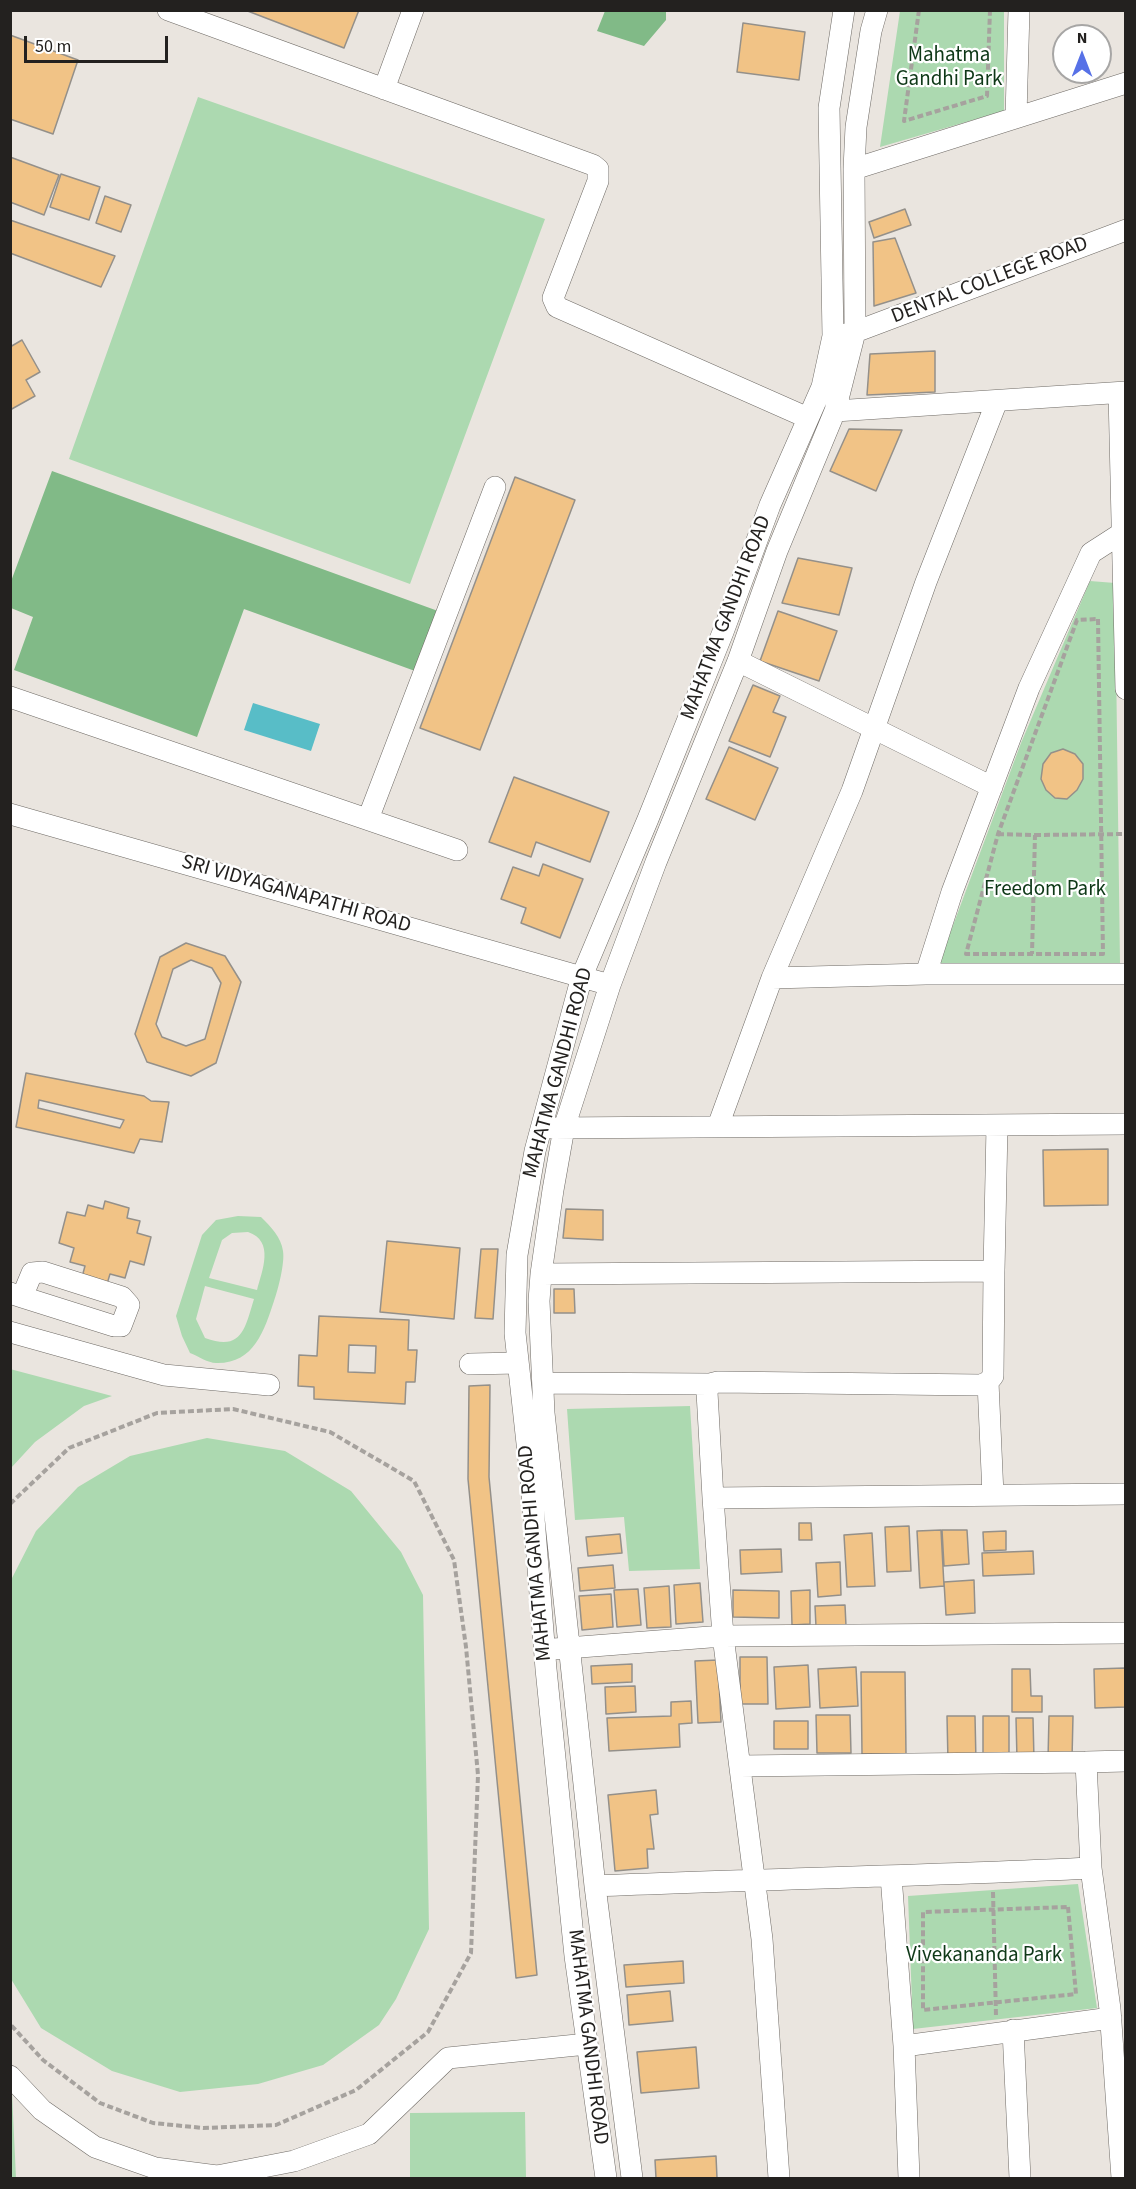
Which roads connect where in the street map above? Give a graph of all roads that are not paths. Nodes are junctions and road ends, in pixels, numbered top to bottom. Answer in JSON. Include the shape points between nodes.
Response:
{"nodes":[{"id":1,"x":168,"y":10,"type":"edge"},
{"id":2,"x":413,"y":10,"type":"edge"},
{"id":3,"x":844,"y":10,"type":"edge"},
{"id":4,"x":877,"y":10,"type":"edge"},
{"id":5,"x":1019,"y":10,"type":"edge"},
{"id":6,"x":1125,"y":83,"type":"edge"},
{"id":7,"x":384,"y":89,"type":"junction"},
{"id":8,"x":1016,"y":116,"type":"junction"},
{"id":9,"x":854,"y":169,"type":"junction"},
{"id":10,"x":1125,"y":230,"type":"edge"},
{"id":11,"x":855,"y":332,"type":"junction"},
{"id":12,"x":833,"y":336,"type":"junction"},
{"id":13,"x":1122,"y":393,"type":"edge"},
{"id":14,"x":997,"y":401,"type":"junction"},
{"id":15,"x":835,"y":411,"type":"junction"},
{"id":16,"x":808,"y":418,"type":"junction"},
{"id":17,"x":800,"y":438,"type":"junction"},
{"id":18,"x":821,"y":445,"type":"junction"},
{"id":19,"x":495,"y":487,"type":"dead end"},
{"id":20,"x":1123,"y":529,"type":"edge"},
{"id":21,"x":738,"y":661,"type":"junction"},
{"id":22,"x":1125,"y":689,"type":"edge"},
{"id":23,"x":10,"y":697,"type":"edge"},
{"id":24,"x":874,"y":729,"type":"junction"},
{"id":25,"x":992,"y":787,"type":"junction"},
{"id":26,"x":10,"y":814,"type":"edge"},
{"id":27,"x":368,"y":819,"type":"junction"},
{"id":28,"x":457,"y":850,"type":"dead end"},
{"id":29,"x":926,"y":974,"type":"junction"},
{"id":30,"x":1125,"y":974,"type":"edge"},
{"id":31,"x":582,"y":976,"type":"junction"},
{"id":32,"x":772,"y":978,"type":"junction"},
{"id":33,"x":610,"y":985,"type":"junction"},
{"id":34,"x":1125,"y":1124,"type":"edge"},
{"id":35,"x":718,"y":1126,"type":"junction"},
{"id":36,"x":997,"y":1126,"type":"junction"},
{"id":37,"x":564,"y":1128,"type":"junction"},
{"id":38,"x":541,"y":1129,"type":"junction"},
{"id":39,"x":994,"y":1270,"type":"junction"},
{"id":40,"x":541,"y":1274,"type":"junction"},
{"id":41,"x":10,"y":1332,"type":"edge"},
{"id":42,"x":518,"y":1363,"type":"junction"},
{"id":43,"x":470,"y":1364,"type":"dead end"},
{"id":44,"x":543,"y":1383,"type":"junction"},
{"id":45,"x":988,"y":1383,"type":"junction"},
{"id":46,"x":710,"y":1384,"type":"junction"},
{"id":47,"x":269,"y":1385,"type":"dead end"},
{"id":48,"x":1125,"y":1494,"type":"edge"},
{"id":49,"x":993,"y":1495,"type":"junction"},
{"id":50,"x":712,"y":1498,"type":"junction"},
{"id":51,"x":1125,"y":1633,"type":"edge"},
{"id":52,"x":723,"y":1636,"type":"junction"},
{"id":53,"x":568,"y":1647,"type":"junction"},
{"id":54,"x":545,"y":1650,"type":"junction"},
{"id":55,"x":1125,"y":1761,"type":"edge"},
{"id":56,"x":1086,"y":1762,"type":"junction"},
{"id":57,"x":740,"y":1766,"type":"junction"},
{"id":58,"x":1091,"y":1868,"type":"junction"},
{"id":59,"x":891,"y":1876,"type":"junction"},
{"id":60,"x":755,"y":1880,"type":"junction"},
{"id":61,"x":595,"y":1886,"type":"junction"},
{"id":62,"x":1111,"y":2018,"type":"junction"},
{"id":63,"x":583,"y":2019,"type":"junction"},
{"id":64,"x":611,"y":2019,"type":"junction"},
{"id":65,"x":1005,"y":2032,"type":"junction"},
{"id":66,"x":587,"y":2044,"type":"junction"},
{"id":67,"x":904,"y":2046,"type":"junction"},
{"id":68,"x":10,"y":2076,"type":"edge"},
{"id":69,"x":606,"y":2178,"type":"edge"},
{"id":70,"x":632,"y":2178,"type":"edge"},
{"id":71,"x":779,"y":2178,"type":"edge"},
{"id":72,"x":909,"y":2178,"type":"edge"},
{"id":73,"x":1020,"y":2178,"type":"edge"},
{"id":74,"x":1122,"y":2178,"type":"edge"}],
"edges":[{"from":1,"to":7,"type":"street"},
{"from":2,"to":7,"type":"street"},
{"from":3,"to":12,"type":"street","name":"MAHATMA GANDHI ROAD","via":[[829,108]]},
{"from":4,"to":9,"type":"street","name":"MAHATMA GANDHI ROAD","via":[[856,127]]},
{"from":5,"to":8,"type":"street"},
{"from":6,"to":8,"type":"street"},
{"from":7,"to":16,"type":"street","via":[[593,165],[598,169],[598,181],[553,298],[557,307]]},
{"from":8,"to":9,"type":"street"},
{"from":9,"to":11,"type":"street","name":"MAHATMA GANDHI ROAD"},
{"from":10,"to":11,"type":"street","name":"DENTAL COLLEGE ROAD"},
{"from":11,"to":12,"type":"street","name":"DENTAL COLLEGE ROAD"},
{"from":11,"to":15,"type":"street","name":"MAHATMA GANDHI ROAD"},
{"from":12,"to":16,"type":"street","name":"MAHATMA GANDHI ROAD","via":[[822,387]]},
{"from":13,"to":14,"type":"street"},
{"from":13,"to":20,"type":"street"},
{"from":14,"to":15,"type":"street"},
{"from":14,"to":24,"type":"street"},
{"from":15,"to":18,"type":"street","name":"MAHATMA GANDHI ROAD"},
{"from":16,"to":17,"type":"street","name":"MAHATMA GANDHI ROAD"},
{"from":17,"to":18,"type":"street"},
{"from":17,"to":31,"type":"street","name":"MAHATMA GANDHI ROAD"},
{"from":18,"to":21,"type":"street","name":"MAHATMA GANDHI ROAD","via":[[777,551]]},
{"from":19,"to":27,"type":"street"},
{"from":20,"to":22,"type":"street"},
{"from":20,"to":25,"type":"street","via":[[1091,552],[1029,688]]},
{"from":21,"to":24,"type":"street"},
{"from":21,"to":33,"type":"street","name":"MAHATMA GANDHI ROAD"},
{"from":23,"to":27,"type":"street"},
{"from":24,"to":25,"type":"street"},
{"from":24,"to":32,"type":"street","via":[[852,791]]},
{"from":25,"to":29,"type":"street"},
{"from":26,"to":31,"type":"street","name":"SRI VIDYAGANAPATHI ROAD"},
{"from":27,"to":28,"type":"street"},
{"from":29,"to":30,"type":"street"},
{"from":29,"to":32,"type":"street"},
{"from":31,"to":33,"type":"street","name":"SRI VIDYAGANAPATHI ROAD"},
{"from":31,"to":38,"type":"street","name":"MAHATMA GANDHI ROAD"},
{"from":32,"to":35,"type":"street"},
{"from":33,"to":37,"type":"street","name":"MAHATMA GANDHI ROAD"},
{"from":34,"to":36,"type":"street"},
{"from":35,"to":36,"type":"street"},
{"from":35,"to":37,"type":"street"},
{"from":36,"to":39,"type":"street"},
{"from":37,"to":38,"type":"street"},
{"from":37,"to":40,"type":"street","name":"MAHATMA GANDHI ROAD"},
{"from":38,"to":42,"type":"street","name":"MAHATMA GANDHI ROAD","via":[[517,1255]]},
{"from":39,"to":40,"type":"street"},
{"from":39,"to":45,"type":"street","via":[[993,1376]]},
{"from":40,"to":44,"type":"street","name":"MAHATMA GANDHI ROAD"},
{"from":41,"to":47,"type":"street","via":[[164,1376]]},
{"from":42,"to":43,"type":"street"},
{"from":42,"to":54,"type":"street","name":"MAHATMA GANDHI ROAD"},
{"from":44,"to":46,"type":"street"},
{"from":44,"to":53,"type":"street","name":"MAHATMA GANDHI ROAD"},
{"from":45,"to":46,"type":"street"},
{"from":45,"to":49,"type":"street"},
{"from":46,"to":50,"type":"street","via":[[707,1392]]},
{"from":48,"to":49,"type":"street"},
{"from":49,"to":50,"type":"street"},
{"from":50,"to":52,"type":"street"},
{"from":51,"to":52,"type":"street"},
{"from":52,"to":53,"type":"street"},
{"from":52,"to":57,"type":"street"},
{"from":53,"to":54,"type":"street"},
{"from":53,"to":61,"type":"street","name":"MAHATMA GANDHI ROAD"},
{"from":54,"to":63,"type":"street","name":"MAHATMA GANDHI ROAD"},
{"from":55,"to":56,"type":"street"},
{"from":56,"to":57,"type":"street"},
{"from":56,"to":58,"type":"street"},
{"from":57,"to":60,"type":"street"},
{"from":58,"to":59,"type":"street"},
{"from":58,"to":62,"type":"street"},
{"from":59,"to":60,"type":"street"},
{"from":59,"to":67,"type":"street"},
{"from":60,"to":61,"type":"street"},
{"from":60,"to":71,"type":"street"},
{"from":61,"to":64,"type":"street","name":"MAHATMA GANDHI ROAD"},
{"from":62,"to":65,"type":"street"},
{"from":62,"to":74,"type":"street"},
{"from":63,"to":64,"type":"street"},
{"from":63,"to":66,"type":"street","name":"MAHATMA GANDHI ROAD"},
{"from":64,"to":70,"type":"street","name":"MAHATMA GANDHI ROAD"},
{"from":65,"to":67,"type":"street"},
{"from":65,"to":73,"type":"street"},
{"from":66,"to":68,"type":"street","via":[[448,2058],[369,2134],[294,2162],[217,2176],[154,2168],[95,2147],[42,2110]]},
{"from":66,"to":69,"type":"street","name":"MAHATMA GANDHI ROAD"},
{"from":67,"to":72,"type":"street"}]}
